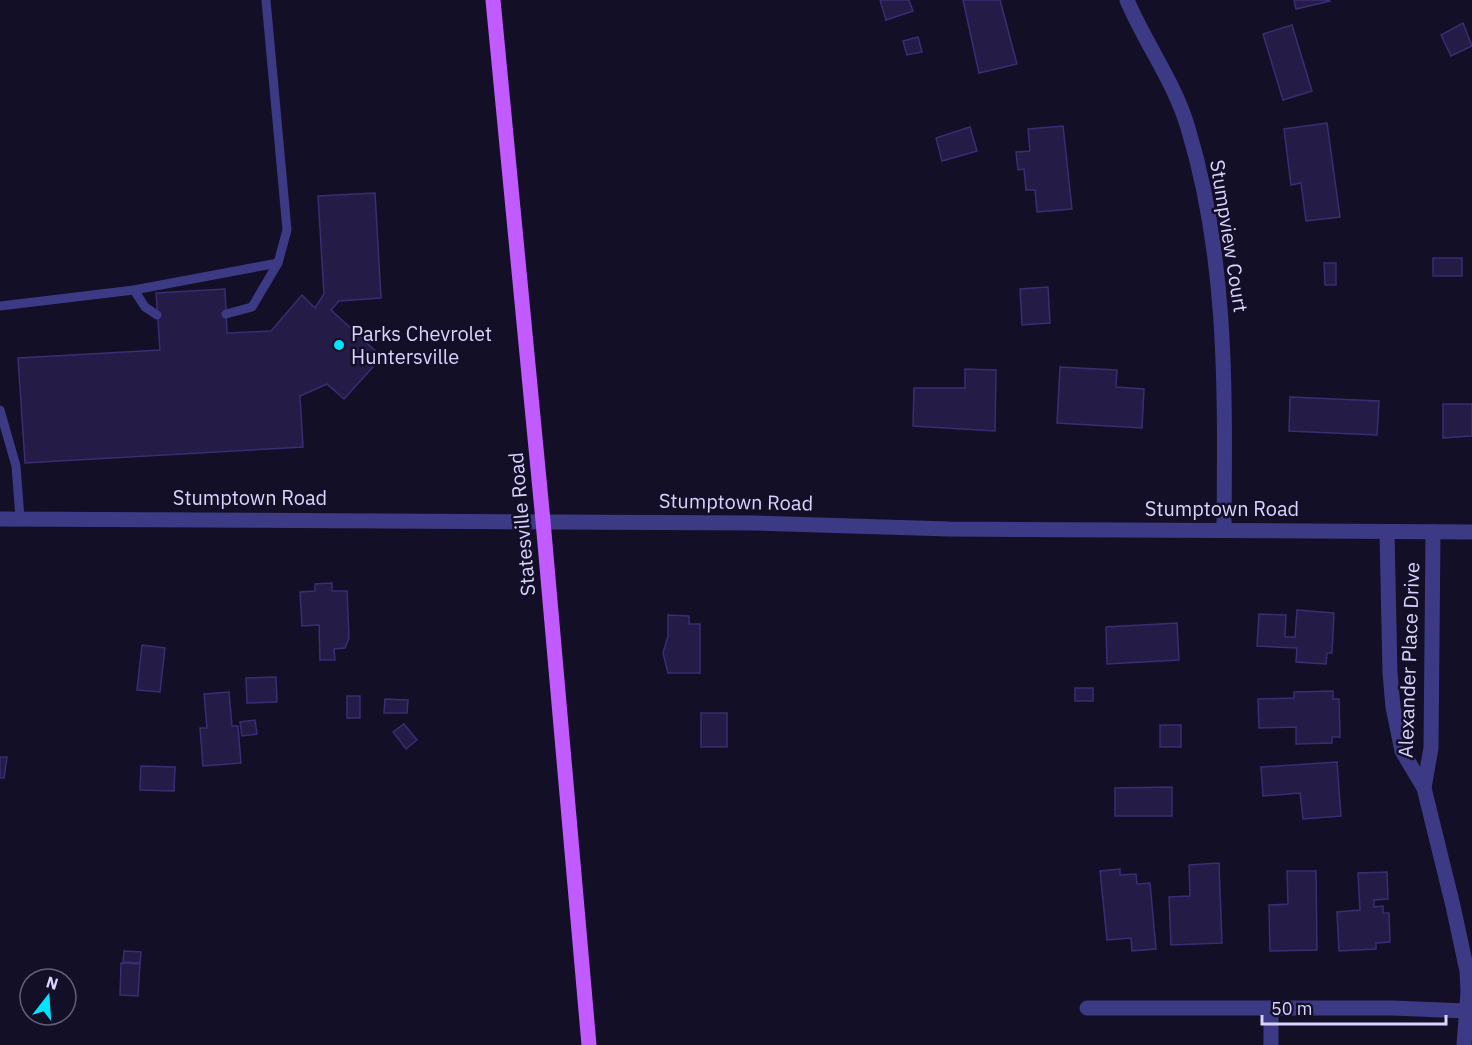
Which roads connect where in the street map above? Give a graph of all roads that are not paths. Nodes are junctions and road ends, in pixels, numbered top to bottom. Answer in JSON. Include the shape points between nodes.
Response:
{"nodes":[{"id":1,"x":266,"y":0,"type":"edge"},
{"id":2,"x":493,"y":0,"type":"edge"},
{"id":3,"x":1127,"y":0,"type":"edge"},
{"id":4,"x":278,"y":263,"type":"junction"},
{"id":5,"x":134,"y":290,"type":"junction"},
{"id":6,"x":0,"y":306,"type":"edge"},
{"id":7,"x":226,"y":314,"type":"dead end"},
{"id":8,"x":157,"y":315,"type":"dead end"},
{"id":9,"x":0,"y":410,"type":"edge"},
{"id":10,"x":20,"y":518,"type":"junction"},
{"id":11,"x":0,"y":519,"type":"edge"},
{"id":12,"x":543,"y":521,"type":"junction"},
{"id":13,"x":1224,"y":530,"type":"junction"},
{"id":14,"x":1387,"y":532,"type":"junction"},
{"id":15,"x":1433,"y":532,"type":"junction"},
{"id":16,"x":1472,"y":532,"type":"edge"},
{"id":17,"x":1424,"y":788,"type":"junction"},
{"id":18,"x":1087,"y":1008,"type":"dead end"},
{"id":19,"x":1271,"y":1009,"type":"junction"},
{"id":20,"x":1466,"y":1011,"type":"junction"},
{"id":21,"x":589,"y":1045,"type":"edge"},
{"id":22,"x":1271,"y":1045,"type":"edge"},
{"id":23,"x":1464,"y":1045,"type":"edge"}],
"edges":[{"from":1,"to":4,"type":"lane","via":[[287,230]]},
{"from":2,"to":12,"type":"main road","name":"Statesville Road"},
{"from":3,"to":13,"type":"street","name":"Stumpview Court","via":[[1178,102],[1206,197],[1224,349]]},
{"from":4,"to":5,"type":"lane"},
{"from":4,"to":7,"type":"lane","via":[[252,307]]},
{"from":5,"to":6,"type":"lane"},
{"from":5,"to":8,"type":"lane","via":[[145,307]]},
{"from":9,"to":10,"type":"lane","via":[[16,465]]},
{"from":10,"to":11,"type":"street","name":"Stumptown Road"},
{"from":10,"to":12,"type":"street","name":"Stumptown Road"},
{"from":12,"to":13,"type":"street","name":"Stumptown Road"},
{"from":12,"to":21,"type":"main road","name":"Statesville Road"},
{"from":13,"to":14,"type":"street","name":"Stumptown Road"},
{"from":14,"to":15,"type":"street","name":"Stumptown Road"},
{"from":14,"to":17,"type":"street","name":"Alexander Place Drive","via":[[1393,707],[1401,750]]},
{"from":15,"to":16,"type":"street","name":"Stumptown Road"},
{"from":15,"to":17,"type":"street","name":"Alexander Place Drive","via":[[1431,748]]},
{"from":17,"to":20,"type":"street","name":"Alexander Place Drive","via":[[1467,971]]},
{"from":18,"to":19,"type":"street"},
{"from":19,"to":20,"type":"street"},
{"from":19,"to":22,"type":"street"},
{"from":20,"to":23,"type":"street","name":"Alexander Place Drive"}]}
